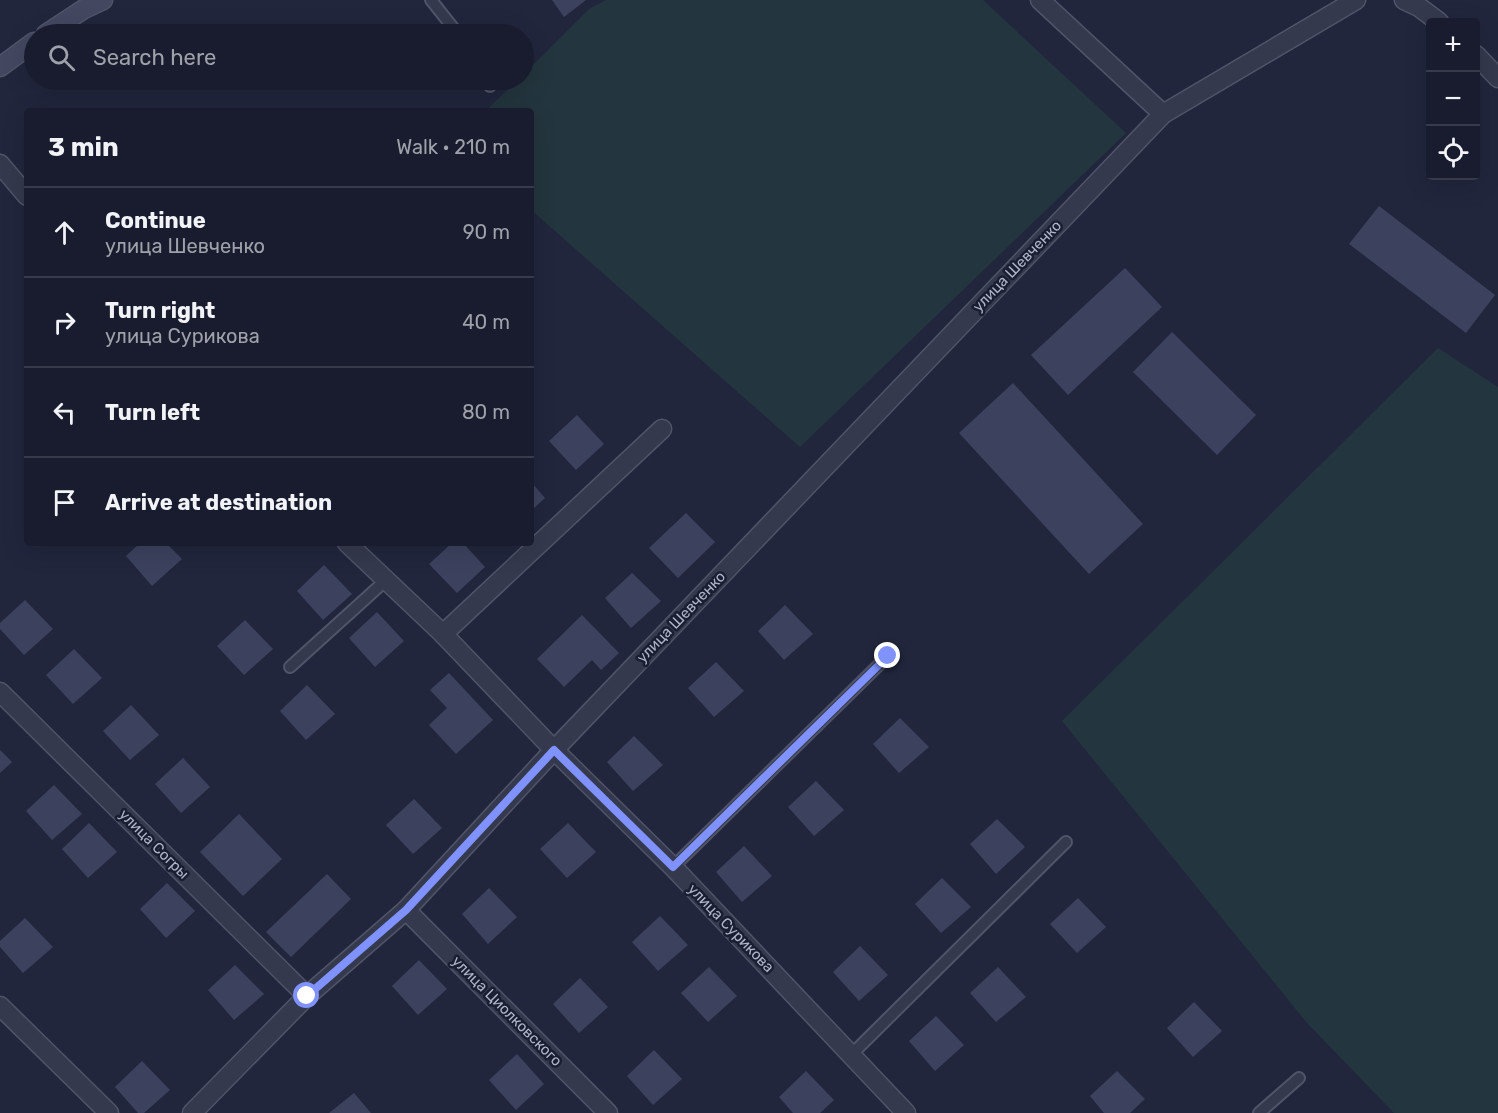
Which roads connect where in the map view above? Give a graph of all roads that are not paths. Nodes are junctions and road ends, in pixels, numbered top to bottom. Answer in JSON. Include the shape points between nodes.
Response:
{"nodes":[{"id":1,"x":102,"y":0,"type":"edge"},
{"id":2,"x":431,"y":0,"type":"edge"},
{"id":3,"x":1040,"y":0,"type":"edge"},
{"id":4,"x":1356,"y":0,"type":"edge"},
{"id":5,"x":1404,"y":0,"type":"edge"},
{"id":6,"x":81,"y":4,"type":"edge"},
{"id":7,"x":1434,"y":18,"type":"edge"},
{"id":8,"x":58,"y":24,"type":"edge"},
{"id":9,"x":450,"y":24,"type":"edge"},
{"id":10,"x":24,"y":49,"type":"edge"},
{"id":11,"x":1480,"y":59,"type":"edge"},
{"id":12,"x":0,"y":67,"type":"edge"},
{"id":13,"x":1498,"y":78,"type":"edge"},
{"id":14,"x":1162,"y":114,"type":"junction"},
{"id":15,"x":0,"y":164,"type":"edge"},
{"id":16,"x":24,"y":192,"type":"edge"},
{"id":17,"x":662,"y":429,"type":"dead end"},
{"id":18,"x":350,"y":546,"type":"edge"},
{"id":19,"x":385,"y":580,"type":"junction"},
{"id":20,"x":443,"y":634,"type":"junction"},
{"id":21,"x":888,"y":656,"type":"dead end"},
{"id":22,"x":290,"y":667,"type":"dead end"},
{"id":23,"x":0,"y":692,"type":"edge"},
{"id":24,"x":554,"y":750,"type":"junction"},
{"id":25,"x":1066,"y":842,"type":"dead end"},
{"id":26,"x":673,"y":867,"type":"junction"},
{"id":27,"x":406,"y":910,"type":"junction"},
{"id":28,"x":307,"y":996,"type":"junction"},
{"id":29,"x":0,"y":1006,"type":"edge"},
{"id":30,"x":852,"y":1054,"type":"junction"},
{"id":31,"x":1299,"y":1078,"type":"dead end"},
{"id":32,"x":108,"y":1113,"type":"edge"},
{"id":33,"x":192,"y":1113,"type":"edge"},
{"id":34,"x":608,"y":1113,"type":"edge"},
{"id":35,"x":906,"y":1113,"type":"edge"},
{"id":36,"x":1259,"y":1113,"type":"edge"}],
"edges":[{"from":1,"to":6,"type":"main road"},
{"from":2,"to":9,"type":"lane"},
{"from":3,"to":14,"type":"street"},
{"from":4,"to":14,"type":"street","name":"улица Шевченко"},
{"from":5,"to":7,"type":"street"},
{"from":6,"to":8,"type":"main road"},
{"from":10,"to":12,"type":"main road"},
{"from":11,"to":13,"type":"street"},
{"from":14,"to":24,"type":"street","name":"улица Шевченко"},
{"from":15,"to":16,"type":"street"},
{"from":17,"to":20,"type":"street"},
{"from":18,"to":19,"type":"street","name":"улица Сурикова"},
{"from":19,"to":20,"type":"street","name":"улица Сурикова"},
{"from":19,"to":22,"type":"lane"},
{"from":20,"to":24,"type":"street","name":"улица Сурикова"},
{"from":21,"to":26,"type":"lane"},
{"from":23,"to":28,"type":"street","name":"улица Согры"},
{"from":24,"to":26,"type":"street","name":"улица Сурикова"},
{"from":24,"to":27,"type":"street","name":"улица Шевченко"},
{"from":25,"to":30,"type":"lane"},
{"from":26,"to":30,"type":"street","name":"улица Сурикова"},
{"from":27,"to":28,"type":"street","name":"улица Шевченко"},
{"from":27,"to":34,"type":"street","name":"улица Циолковского"},
{"from":28,"to":33,"type":"street","name":"улица Шевченко"},
{"from":29,"to":32,"type":"street"},
{"from":30,"to":35,"type":"street","name":"улица Сурикова"},
{"from":31,"to":36,"type":"lane"}]}
